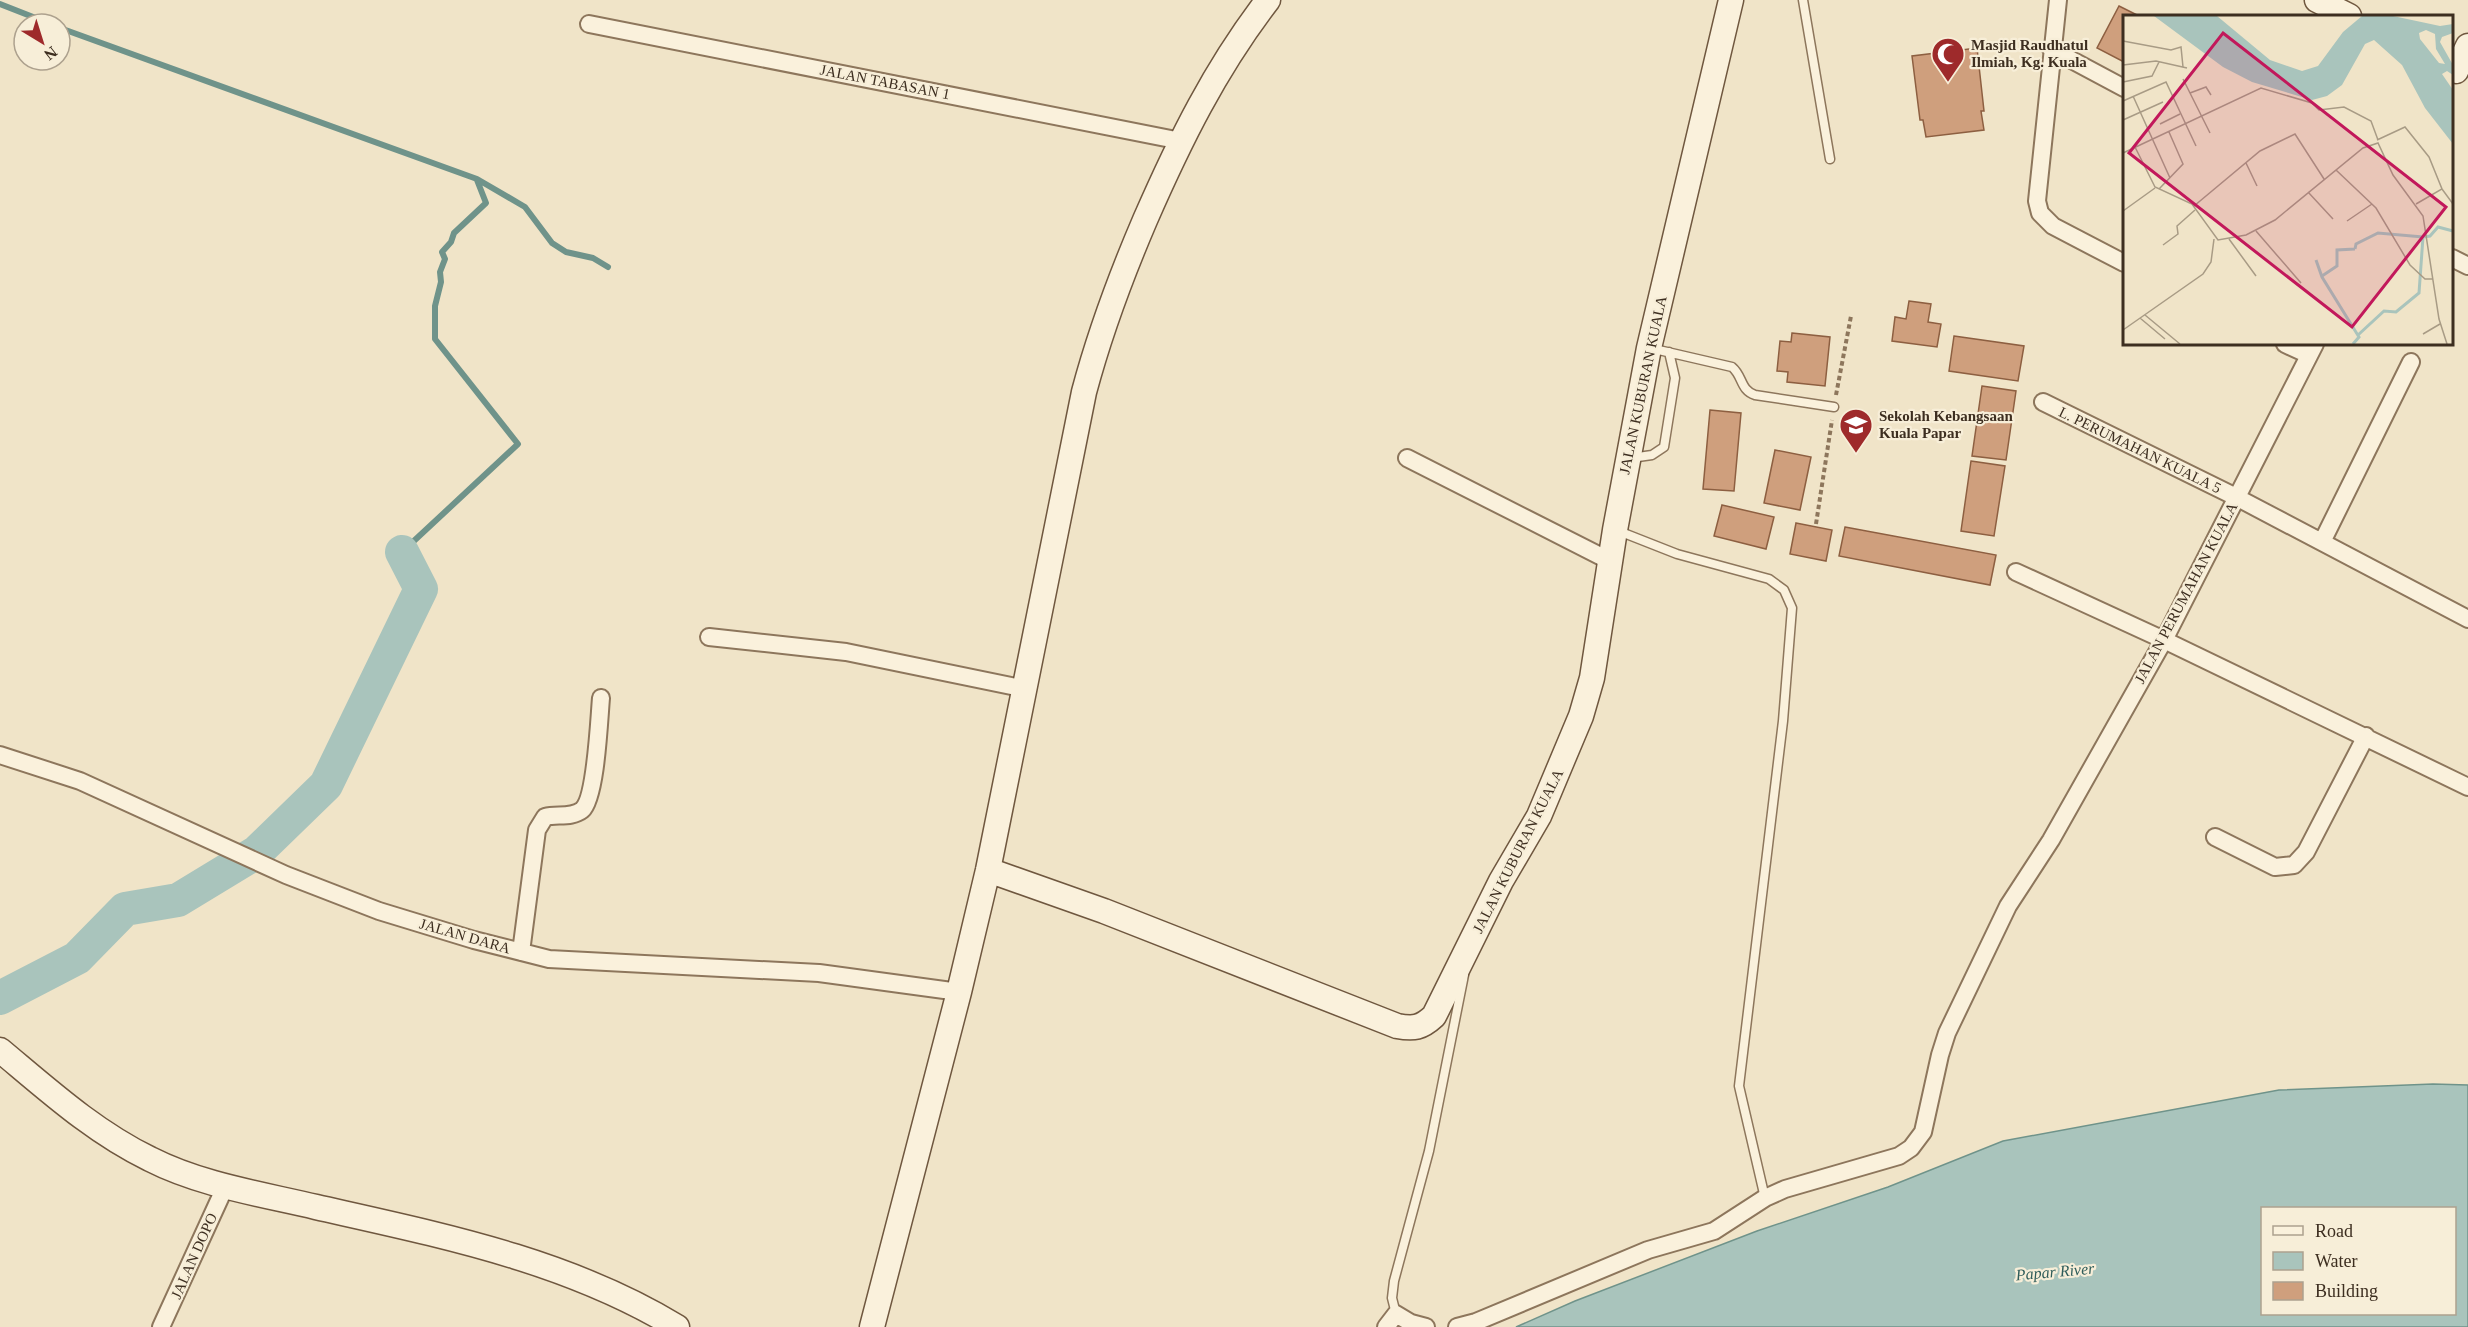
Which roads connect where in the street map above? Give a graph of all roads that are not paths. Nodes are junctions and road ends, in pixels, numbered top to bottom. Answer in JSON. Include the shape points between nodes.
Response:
{"nodes":[{"id":1,"x":1268,"y":0,"type":"edge"},
{"id":2,"x":1731,"y":0,"type":"edge"},
{"id":3,"x":1803,"y":0,"type":"edge"},
{"id":4,"x":2058,"y":0,"type":"edge"},
{"id":5,"x":2317,"y":0,"type":"edge"},
{"id":6,"x":2347,"y":15,"type":"edge"},
{"id":7,"x":589,"y":24,"type":"dead end"},
{"id":8,"x":2468,"y":46,"type":"edge"},
{"id":9,"x":2051,"y":49,"type":"junction"},
{"id":10,"x":2453,"y":73,"type":"edge"},
{"id":11,"x":2123,"y":87,"type":"edge"},
{"id":12,"x":1181,"y":141,"type":"junction"},
{"id":13,"x":1830,"y":159,"type":"dead end"},
{"id":14,"x":2453,"y":259,"type":"edge"},
{"id":15,"x":2123,"y":262,"type":"edge"},
{"id":16,"x":2468,"y":266,"type":"edge"},
{"id":17,"x":2290,"y":345,"type":"edge"},
{"id":18,"x":1659,"y":350,"type":"junction"},
{"id":19,"x":2312,"y":350,"type":"edge"},
{"id":20,"x":2411,"y":362,"type":"dead end"},
{"id":21,"x":2043,"y":402,"type":"dead end"},
{"id":22,"x":1834,"y":407,"type":"dead end"},
{"id":23,"x":1407,"y":458,"type":"dead end"},
{"id":24,"x":1627,"y":459,"type":"junction"},
{"id":25,"x":2236,"y":497,"type":"junction"},
{"id":26,"x":1615,"y":530,"type":"junction"},
{"id":27,"x":2322,"y":542,"type":"junction"},
{"id":28,"x":1610,"y":561,"type":"junction"},
{"id":29,"x":2016,"y":572,"type":"dead end"},
{"id":30,"x":2468,"y":619,"type":"edge"},
{"id":31,"x":709,"y":637,"type":"dead end"},
{"id":32,"x":2164,"y":640,"type":"junction"},
{"id":33,"x":1026,"y":689,"type":"junction"},
{"id":34,"x":601,"y":698,"type":"dead end"},
{"id":35,"x":2366,"y":736,"type":"junction"},
{"id":36,"x":0,"y":755,"type":"edge"},
{"id":37,"x":2468,"y":787,"type":"edge"},
{"id":38,"x":2215,"y":837,"type":"dead end"},
{"id":39,"x":988,"y":870,"type":"junction"},
{"id":40,"x":1471,"y":943,"type":"junction"},
{"id":41,"x":521,"y":952,"type":"junction"},
{"id":42,"x":959,"y":992,"type":"junction"},
{"id":43,"x":0,"y":1050,"type":"edge"},
{"id":44,"x":226,"y":1185,"type":"junction"},
{"id":45,"x":1765,"y":1197,"type":"junction"},
{"id":46,"x":1391,"y":1320,"type":"edge"},
{"id":47,"x":161,"y":1327,"type":"edge"},
{"id":48,"x":677,"y":1327,"type":"edge"},
{"id":49,"x":872,"y":1327,"type":"edge"},
{"id":50,"x":1426,"y":1327,"type":"edge"},
{"id":51,"x":1457,"y":1327,"type":"edge"}],
"edges":[{"from":1,"to":12,"type":"main road","via":[[1204,95]]},
{"from":2,"to":18,"type":"main road","name":"JALAN KUBURAN KUALA"},
{"from":3,"to":13,"type":"lane"},
{"from":4,"to":9,"type":"street"},
{"from":5,"to":6,"type":"main road"},
{"from":7,"to":12,"type":"street","name":"JALAN TABASAN 1"},
{"from":8,"to":10,"type":"main road"},
{"from":9,"to":11,"type":"street"},
{"from":9,"to":15,"type":"street","via":[[2037,201],[2040,213],[2053,226]]},
{"from":12,"to":33,"type":"main road","via":[[1126,265],[1092,361]]},
{"from":14,"to":16,"type":"street"},
{"from":17,"to":19,"type":"street"},
{"from":18,"to":22,"type":"lane","via":[[1732,367],[1744,389],[1755,395]]},
{"from":18,"to":24,"type":"main road","name":"JALAN KUBURAN KUALA"},
{"from":18,"to":24,"type":"lane","via":[[1675,378],[1664,447],[1652,455]]},
{"from":19,"to":25,"type":"street","name":"JALAN PERUMAHAN KUALA"},
{"from":20,"to":27,"type":"street"},
{"from":21,"to":25,"type":"street","name":"L. PERUMAHAN KUALA 5"},
{"from":23,"to":28,"type":"street"},
{"from":24,"to":26,"type":"main road","name":"JALAN KUBURAN KUALA"},
{"from":25,"to":27,"type":"street","name":"L. PERUMAHAN KUALA 5"},
{"from":25,"to":32,"type":"street","name":"JALAN PERUMAHAN KUALA"},
{"from":26,"to":28,"type":"main road","name":"JALAN KUBURAN KUALA"},
{"from":26,"to":45,"type":"lane","via":[[1677,554],[1769,579],[1784,590],[1792,608],[1781,744],[1740,1077]]},
{"from":27,"to":30,"type":"street","name":"L. PERUMAHAN KUALA 5"},
{"from":28,"to":40,"type":"main road","name":"JALAN KUBURAN KUALA","via":[[1592,678],[1581,716],[1539,816]]},
{"from":29,"to":32,"type":"street"},
{"from":31,"to":33,"type":"street","via":[[846,652]]},
{"from":32,"to":35,"type":"street"},
{"from":32,"to":45,"type":"street","name":"JALAN PERUMAHAN KUALA","via":[[2051,840],[2008,906],[1961,1000],[1940,1055],[1919,1141],[1899,1156]]},
{"from":33,"to":39,"type":"main road"},
{"from":34,"to":41,"type":"street","via":[[591,791],[584,809],[573,815],[545,817],[537,830]]},
{"from":35,"to":37,"type":"street"},
{"from":35,"to":38,"type":"street","via":[[2306,852],[2294,866],[2275,867]]},
{"from":36,"to":41,"type":"street","name":"JALAN DARA","via":[[80,781],[224,849],[379,911]]},
{"from":39,"to":40,"type":"main road","name":"JALAN KUBURAN KUALA","via":[[1411,1029],[1434,1017]]},
{"from":39,"to":42,"type":"main road"},
{"from":40,"to":46,"type":"lane","via":[[1429,1151],[1394,1281]]},
{"from":41,"to":42,"type":"street","name":"JALAN DARA","via":[[549,959],[819,973]]},
{"from":42,"to":49,"type":"main road"},
{"from":43,"to":44,"type":"main road","via":[[75,1113],[114,1139],[151,1160]]},
{"from":44,"to":47,"type":"street","name":"JALAN DOPO"},
{"from":44,"to":48,"type":"main road","via":[[541,1263],[626,1299]]},
{"from":45,"to":51,"type":"street","name":"JALAN PERUMAHAN KUALA","via":[[1714,1231],[1648,1250]]},
{"from":46,"to":50,"type":"street"}]}
